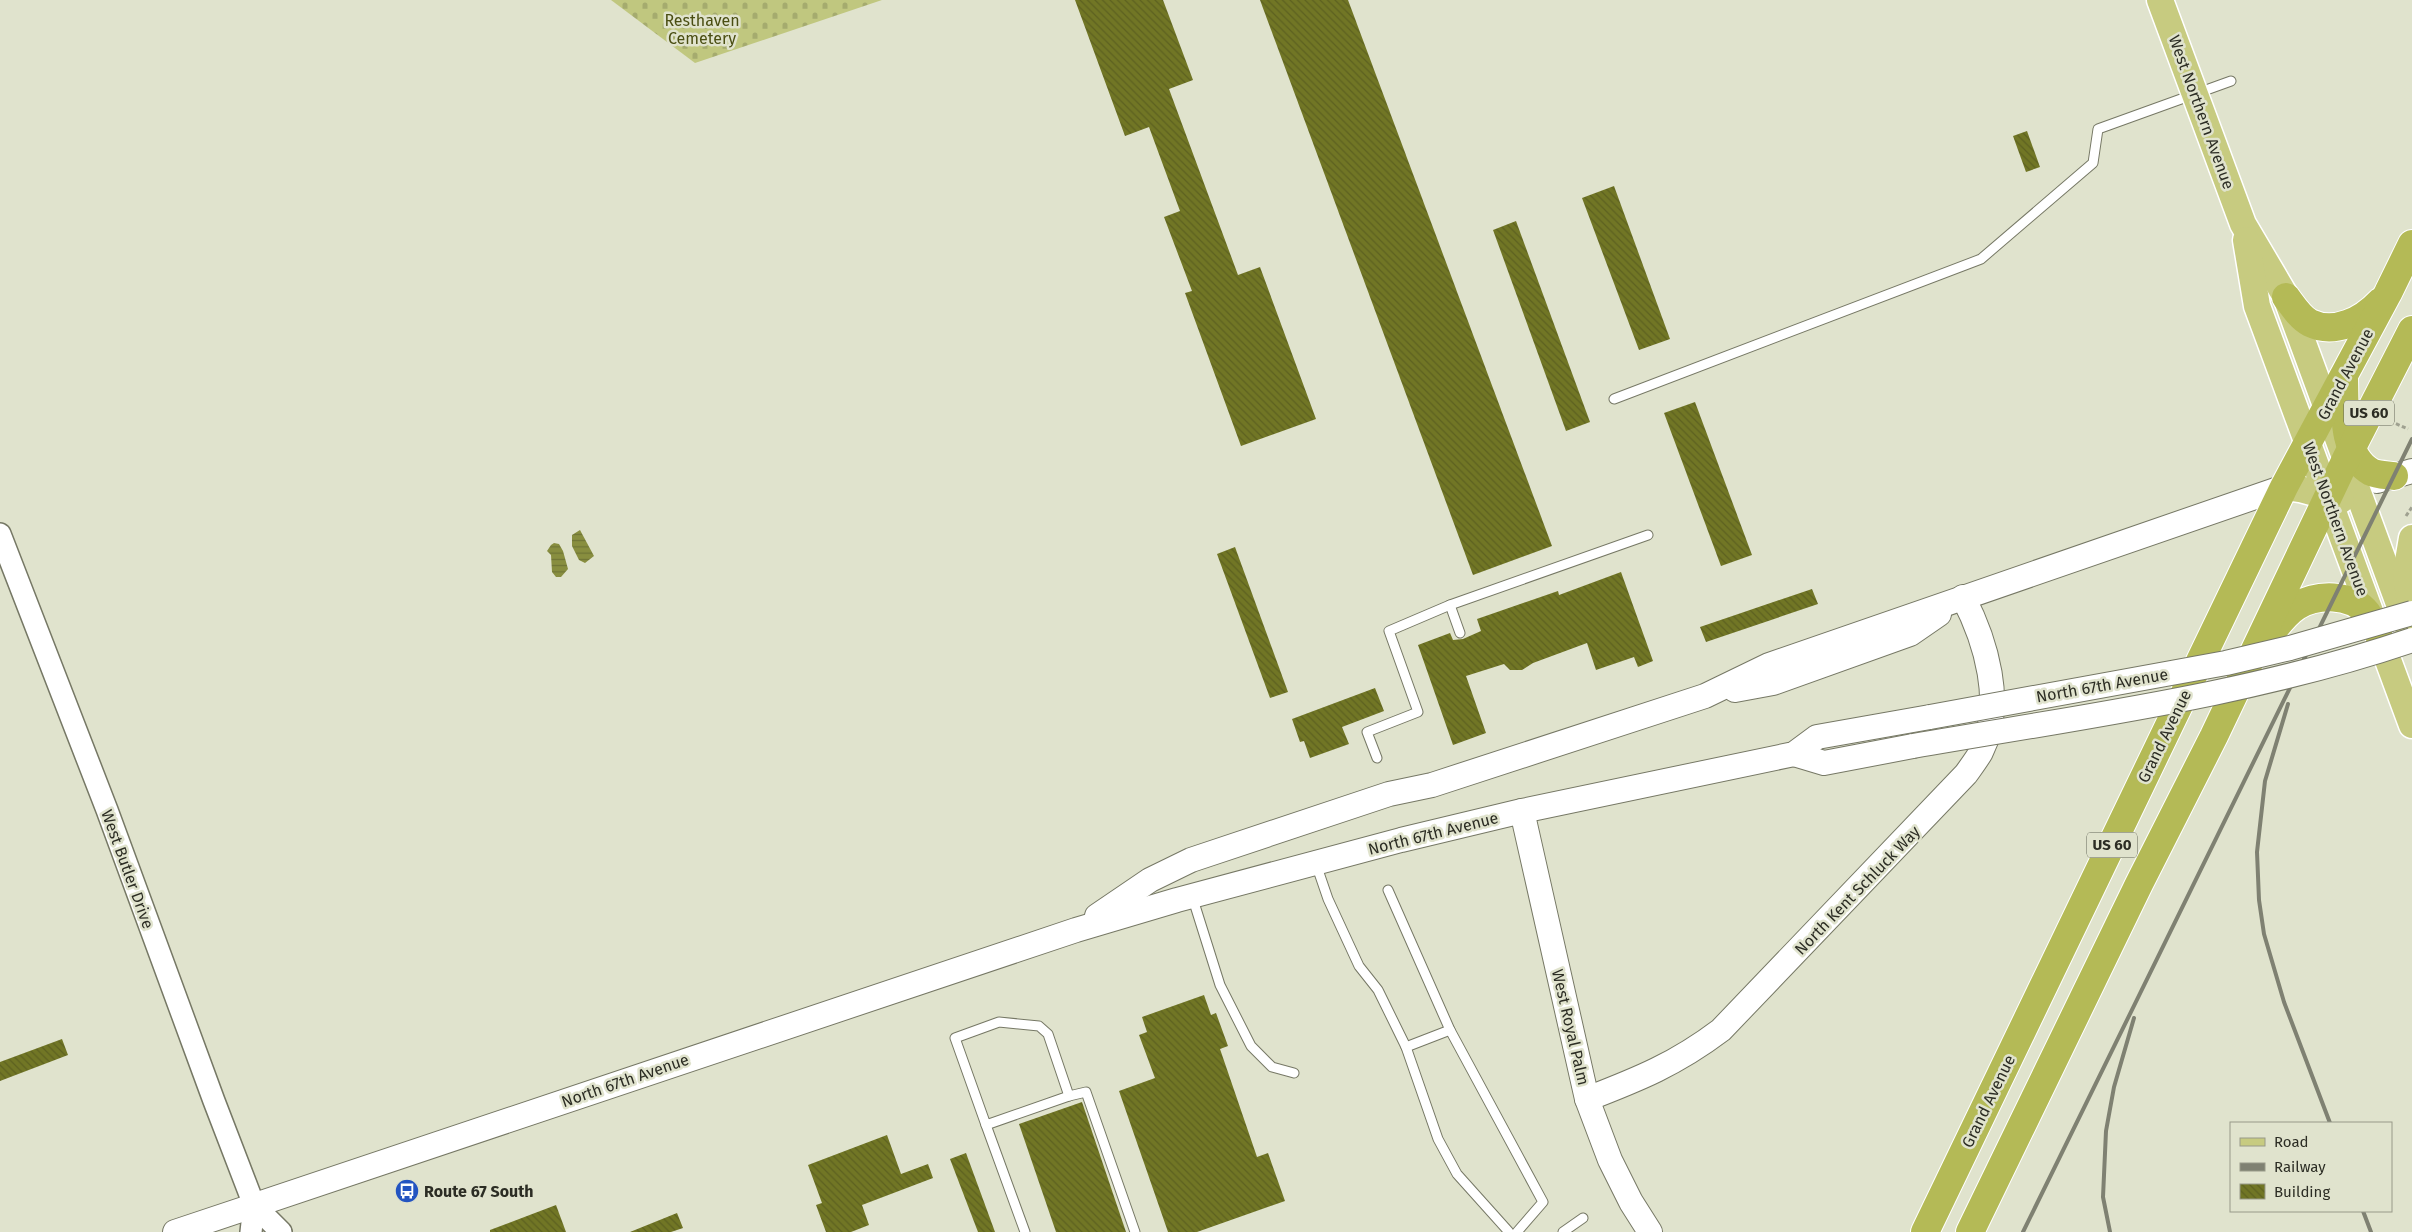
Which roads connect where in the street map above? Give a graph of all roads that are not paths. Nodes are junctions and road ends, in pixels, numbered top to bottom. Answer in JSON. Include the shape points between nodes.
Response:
{"nodes":[{"id":1,"x":2160,"y":0,"type":"edge"},
{"id":2,"x":2231,"y":81,"type":"dead end"},
{"id":3,"x":2195,"y":95,"type":"junction"},
{"id":4,"x":2244,"y":224,"type":"junction"},
{"id":5,"x":2412,"y":244,"type":"edge"},
{"id":6,"x":2388,"y":293,"type":"junction"},
{"id":7,"x":2286,"y":296,"type":"junction"},
{"id":8,"x":2411,"y":333,"type":"edge"},
{"id":9,"x":2344,"y":376,"type":"junction"},
{"id":10,"x":2412,"y":380,"type":"edge"},
{"id":11,"x":1614,"y":399,"type":"dead end"},
{"id":12,"x":2327,"y":408,"type":"junction"},
{"id":13,"x":2308,"y":444,"type":"junction"},
{"id":14,"x":2349,"y":453,"type":"junction"},
{"id":15,"x":2403,"y":473,"type":"edge"},
{"id":16,"x":2284,"y":487,"type":"junction"},
{"id":17,"x":2357,"y":487,"type":"junction"},
{"id":18,"x":2327,"y":496,"type":"junction"},
{"id":19,"x":2370,"y":524,"type":"junction"},
{"id":20,"x":0,"y":534,"type":"edge"},
{"id":21,"x":1648,"y":535,"type":"dead end"},
{"id":22,"x":2412,"y":538,"type":"edge"},
{"id":23,"x":1963,"y":597,"type":"junction"},
{"id":24,"x":1450,"y":605,"type":"junction"},
{"id":25,"x":2412,"y":613,"type":"edge"},
{"id":26,"x":2412,"y":618,"type":"edge"},
{"id":27,"x":1460,"y":633,"type":"dead end"},
{"id":28,"x":2378,"y":634,"type":"junction"},
{"id":29,"x":2412,"y":640,"type":"edge"},
{"id":30,"x":2240,"y":679,"type":"junction"},
{"id":31,"x":2412,"y":725,"type":"edge"},
{"id":32,"x":1794,"y":754,"type":"junction"},
{"id":33,"x":1377,"y":758,"type":"dead end"},
{"id":34,"x":1522,"y":811,"type":"junction"},
{"id":35,"x":1316,"y":863,"type":"junction"},
{"id":36,"x":1388,"y":890,"type":"dead end"},
{"id":37,"x":1192,"y":896,"type":"junction"},
{"id":38,"x":1076,"y":930,"type":"junction"},
{"id":39,"x":1450,"y":1030,"type":"junction"},
{"id":40,"x":1406,"y":1047,"type":"junction"},
{"id":41,"x":1294,"y":1073,"type":"dead end"},
{"id":42,"x":1069,"y":1096,"type":"junction"},
{"id":43,"x":1587,"y":1099,"type":"junction"},
{"id":44,"x":986,"y":1125,"type":"junction"},
{"id":45,"x":254,"y":1205,"type":"junction"},
{"id":46,"x":1583,"y":1218,"type":"dead end"},
{"id":47,"x":175,"y":1232,"type":"edge"},
{"id":48,"x":251,"y":1232,"type":"edge"},
{"id":49,"x":281,"y":1232,"type":"edge"},
{"id":50,"x":1025,"y":1232,"type":"edge"},
{"id":51,"x":1135,"y":1232,"type":"edge"},
{"id":52,"x":1509,"y":1232,"type":"edge"},
{"id":53,"x":1517,"y":1232,"type":"edge"},
{"id":54,"x":1563,"y":1232,"type":"edge"},
{"id":55,"x":1650,"y":1232,"type":"edge"},
{"id":56,"x":1925,"y":1232,"type":"edge"},
{"id":57,"x":1970,"y":1232,"type":"edge"}],
"edges":[{"from":1,"to":3,"type":"main road","name":"West Northern Avenue"},
{"from":2,"to":3,"type":"lane"},
{"from":3,"to":4,"type":"main road","name":"West Northern Avenue"},
{"from":3,"to":11,"type":"lane","via":[[2098,129],[2092,163],[1981,259]]},
{"from":4,"to":7,"type":"main road","name":"West Northern Avenue"},
{"from":4,"to":13,"type":"main road","name":"West Northern Avenue","via":[[2257,306]]},
{"from":5,"to":6,"type":"highway","name":"Grand Avenue","number":"US 60"},
{"from":6,"to":7,"type":"highway","via":[[2370,312],[2355,321],[2327,327],[2310,323]]},
{"from":6,"to":9,"type":"highway","name":"Grand Avenue","number":"US 60"},
{"from":7,"to":12,"type":"main road","name":"West Northern Avenue"},
{"from":8,"to":10,"type":"highway","via":[[2409,365]]},
{"from":8,"to":14,"type":"highway","number":"US 60"},
{"from":9,"to":12,"type":"highway","name":"Grand Avenue","number":"US 60"},
{"from":9,"to":14,"type":"highway"},
{"from":12,"to":13,"type":"highway","name":"Grand Avenue","number":"US 60"},
{"from":12,"to":14,"type":"main road","name":"West Northern Avenue"},
{"from":13,"to":16,"type":"highway","name":"Grand Avenue","number":"US 60"},
{"from":13,"to":18,"type":"main road","name":"West Northern Avenue"},
{"from":14,"to":15,"type":"highway","via":[[2373,473]]},
{"from":14,"to":17,"type":"main road","name":"West Northern Avenue"},
{"from":14,"to":18,"type":"highway","number":"US 60"},
{"from":15,"to":17,"type":"main road"},
{"from":16,"to":18,"type":"main road"},
{"from":16,"to":23,"type":"main road","name":"North 67th Avenue"},
{"from":16,"to":56,"type":"highway","name":"Grand Avenue","number":"US 60"},
{"from":17,"to":18,"type":"main road"},
{"from":17,"to":19,"type":"main road","name":"West Northern Avenue"},
{"from":18,"to":19,"type":"main road","via":[[2345,502]]},
{"from":18,"to":28,"type":"main road","name":"West Northern Avenue"},
{"from":18,"to":30,"type":"highway","number":"US 60"},
{"from":19,"to":29,"type":"main road","name":"West Northern Avenue"},
{"from":20,"to":45,"type":"street","name":"West Butler Drive"},
{"from":21,"to":24,"type":"lane"},
{"from":22,"to":26,"type":"main road","via":[[2406,573]]},
{"from":23,"to":38,"type":"main road","name":"North 67th Avenue","via":[[1769,665],[1705,696],[1432,785],[1389,794],[1191,860],[1150,880]]},
{"from":23,"to":43,"type":"main road","name":"North Kent Schluck Way","via":[[1983,647],[1991,704],[1989,727],[1981,751],[1966,774],[1721,1030],[1652,1074]]},
{"from":24,"to":27,"type":"lane"},
{"from":24,"to":33,"type":"lane","via":[[1389,631],[1418,712],[1367,732]]},
{"from":25,"to":32,"type":"main road","name":"North 67th Avenue","bridge":true,"via":[[2226,663],[1817,737]]},
{"from":28,"to":30,"type":"highway","via":[[2366,612],[2350,602],[2335,598],[2310,600],[2281,621]]},
{"from":28,"to":31,"type":"main road","name":"West Northern Avenue"},
{"from":29,"to":32,"type":"main road","name":"North 67th Avenue","bridge":true,"via":[[2335,664],[2222,691],[1824,763]]},
{"from":30,"to":57,"type":"highway","number":"US 60"},
{"from":32,"to":34,"type":"main road","name":"North 67th Avenue"},
{"from":34,"to":35,"type":"main road","name":"North 67th Avenue"},
{"from":34,"to":43,"type":"main road","name":"West Royal Palm"},
{"from":35,"to":37,"type":"main road","name":"North 67th Avenue"},
{"from":35,"to":40,"type":"lane","via":[[1328,899],[1359,966],[1378,990]]},
{"from":36,"to":39,"type":"lane"},
{"from":37,"to":38,"type":"main road","name":"North 67th Avenue"},
{"from":37,"to":41,"type":"lane","via":[[1220,985],[1251,1046],[1272,1067]]},
{"from":38,"to":45,"type":"main road","name":"North 67th Avenue"},
{"from":39,"to":40,"type":"lane"},
{"from":39,"to":53,"type":"lane","via":[[1543,1202]]},
{"from":40,"to":52,"type":"lane","via":[[1438,1139],[1457,1174]]},
{"from":42,"to":44,"type":"lane"},
{"from":42,"to":44,"type":"lane","via":[[1048,1034],[1039,1026],[999,1022],[955,1038]]},
{"from":42,"to":51,"type":"lane","via":[[1086,1092]]},
{"from":43,"to":55,"type":"main road","name":"West Royal Palm","via":[[1610,1160]]},
{"from":44,"to":50,"type":"lane"},
{"from":45,"to":47,"type":"main road","name":"North 67th Avenue"},
{"from":45,"to":48,"type":"street","name":"West Butler Drive"},
{"from":45,"to":49,"type":"street","name":"West Butler Drive"},
{"from":46,"to":54,"type":"lane"}]}
